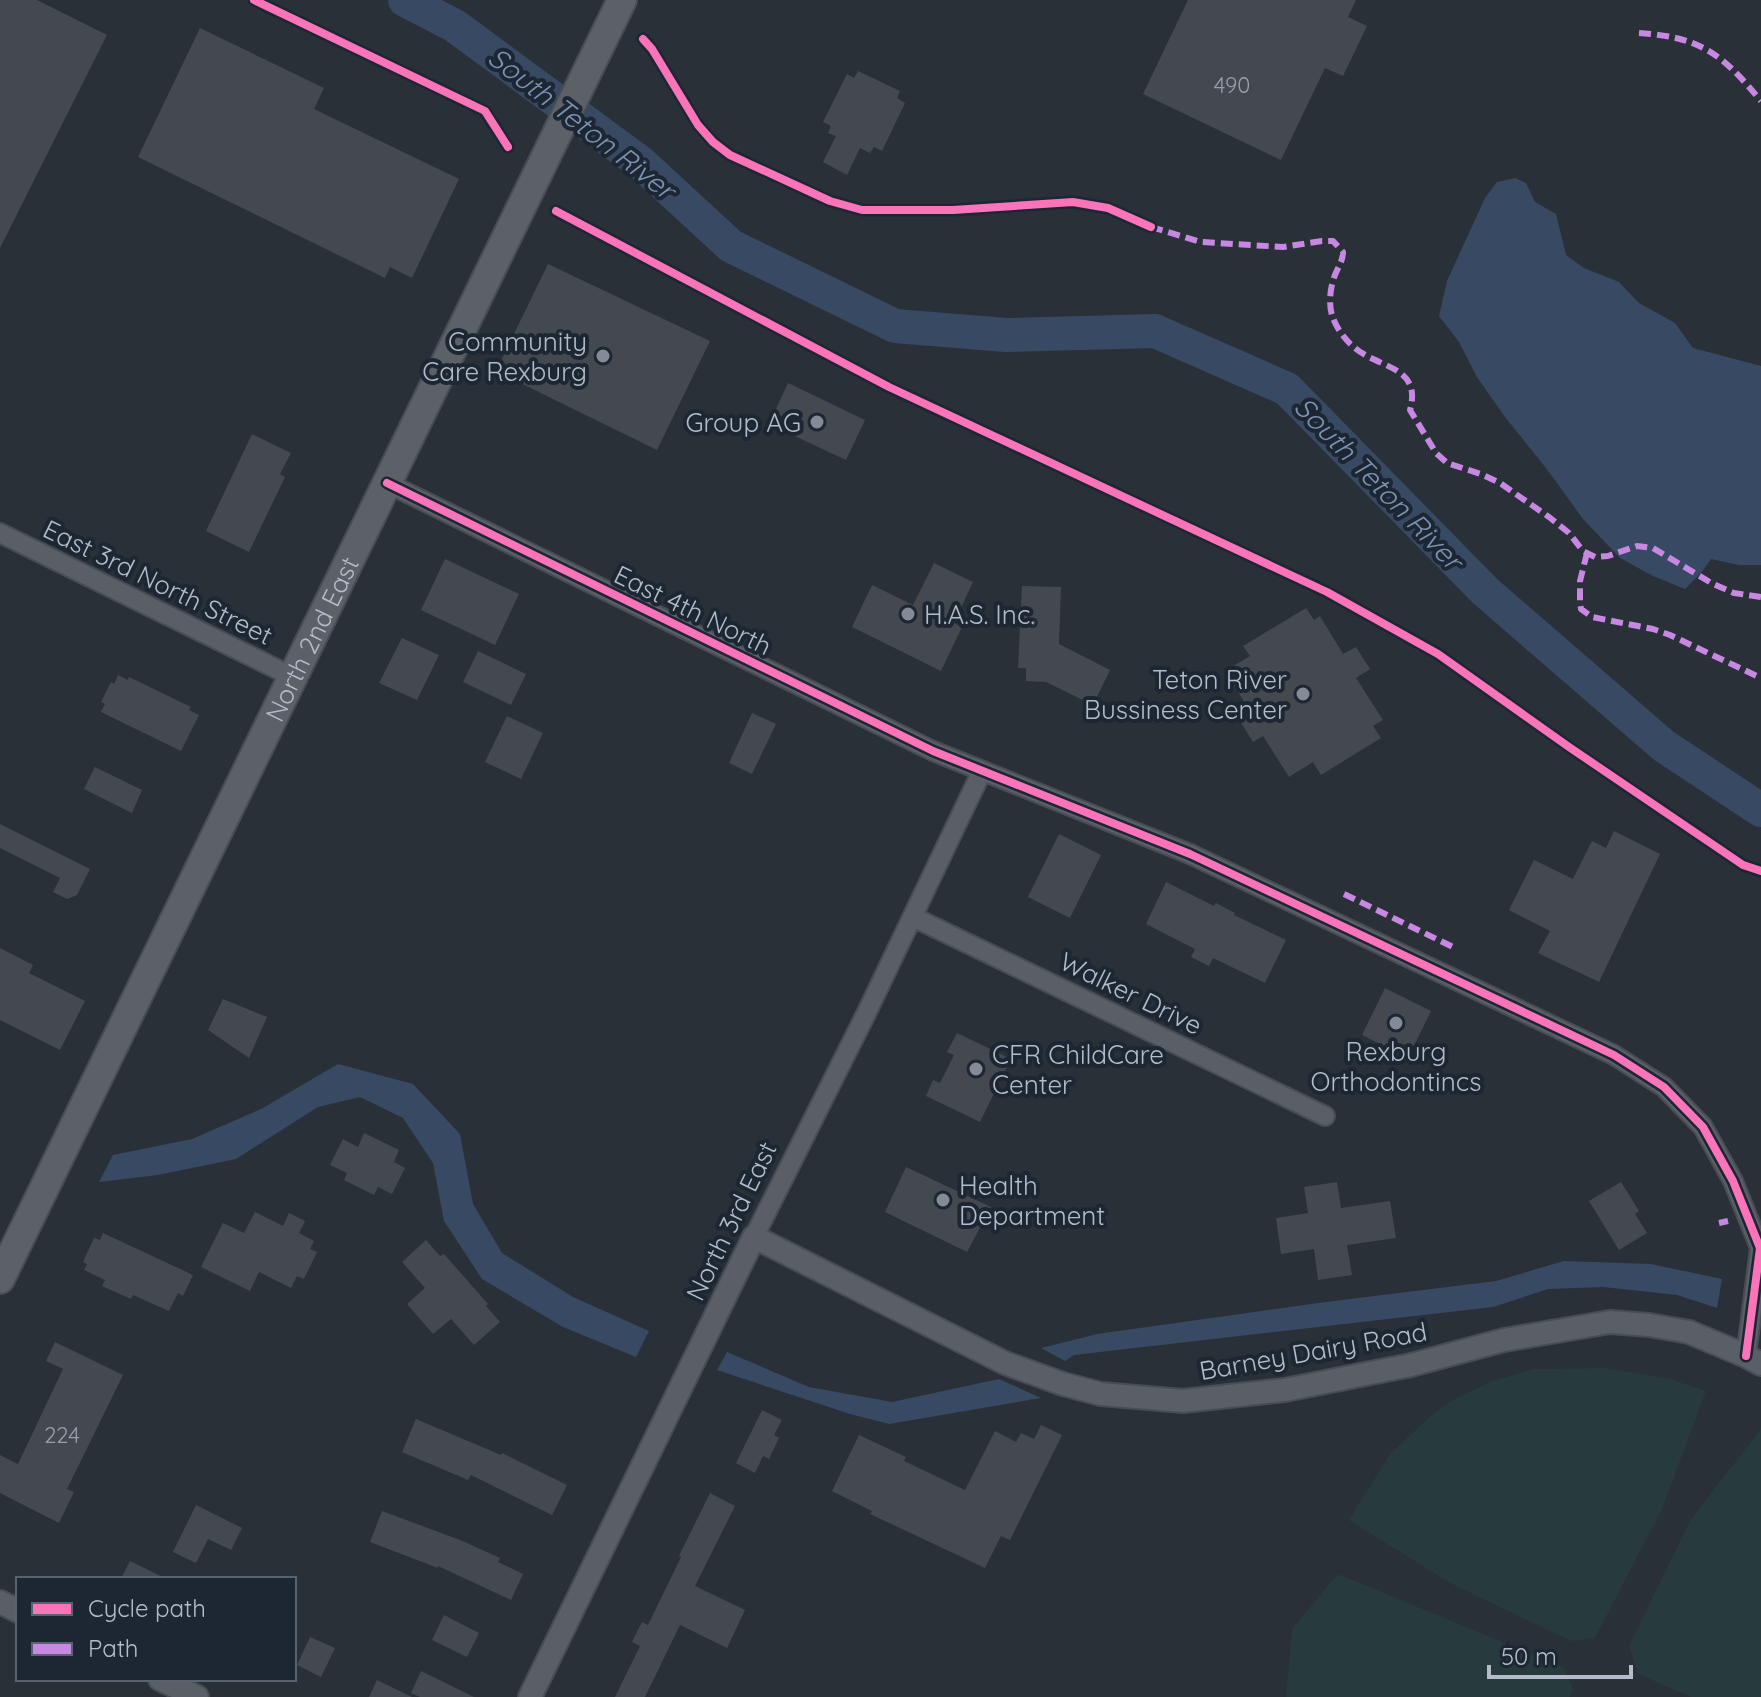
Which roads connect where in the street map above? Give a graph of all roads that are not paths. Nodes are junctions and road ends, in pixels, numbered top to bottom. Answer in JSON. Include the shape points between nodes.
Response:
{"nodes":[{"id":1,"x":622,"y":0,"type":"edge"},
{"id":2,"x":387,"y":483,"type":"junction"},
{"id":3,"x":0,"y":533,"type":"edge"},
{"id":4,"x":293,"y":677,"type":"junction"},
{"id":5,"x":982,"y":771,"type":"junction"},
{"id":6,"x":913,"y":917,"type":"junction"},
{"id":7,"x":1325,"y":1116,"type":"dead end"},
{"id":8,"x":754,"y":1237,"type":"junction"},
{"id":9,"x":1760,"y":1248,"type":"edge"},
{"id":10,"x":0,"y":1279,"type":"edge"},
{"id":11,"x":1754,"y":1360,"type":"edge"},
{"id":12,"x":164,"y":1681,"type":"edge"},
{"id":13,"x":197,"y":1697,"type":"edge"},
{"id":14,"x":530,"y":1697,"type":"edge"}],
"edges":[{"from":1,"to":2,"type":"main road","name":"North 2nd East"},
{"from":2,"to":4,"type":"main road","name":"North 2nd East"},
{"from":2,"to":5,"type":"street","name":"East 4th North"},
{"from":3,"to":4,"type":"street","name":"East 3rd North Street"},
{"from":4,"to":10,"type":"main road","name":"North 2nd East"},
{"from":5,"to":6,"type":"street","name":"North 3rd East"},
{"from":5,"to":9,"type":"street","name":"East 4th North","via":[[1190,854],[1614,1055],[1664,1087],[1703,1127],[1733,1181]]},
{"from":6,"to":7,"type":"street","name":"Walker Drive"},
{"from":6,"to":8,"type":"street","name":"North 3rd East"},
{"from":8,"to":11,"type":"street","name":"Barney Dairy Road","via":[[1005,1363],[1128,1398],[1183,1401],[1285,1390],[1504,1340],[1610,1322],[1689,1332]]},
{"from":8,"to":14,"type":"street","name":"North 3rd East"},
{"from":9,"to":11,"type":"street"},
{"from":12,"to":13,"type":"street"}]}
